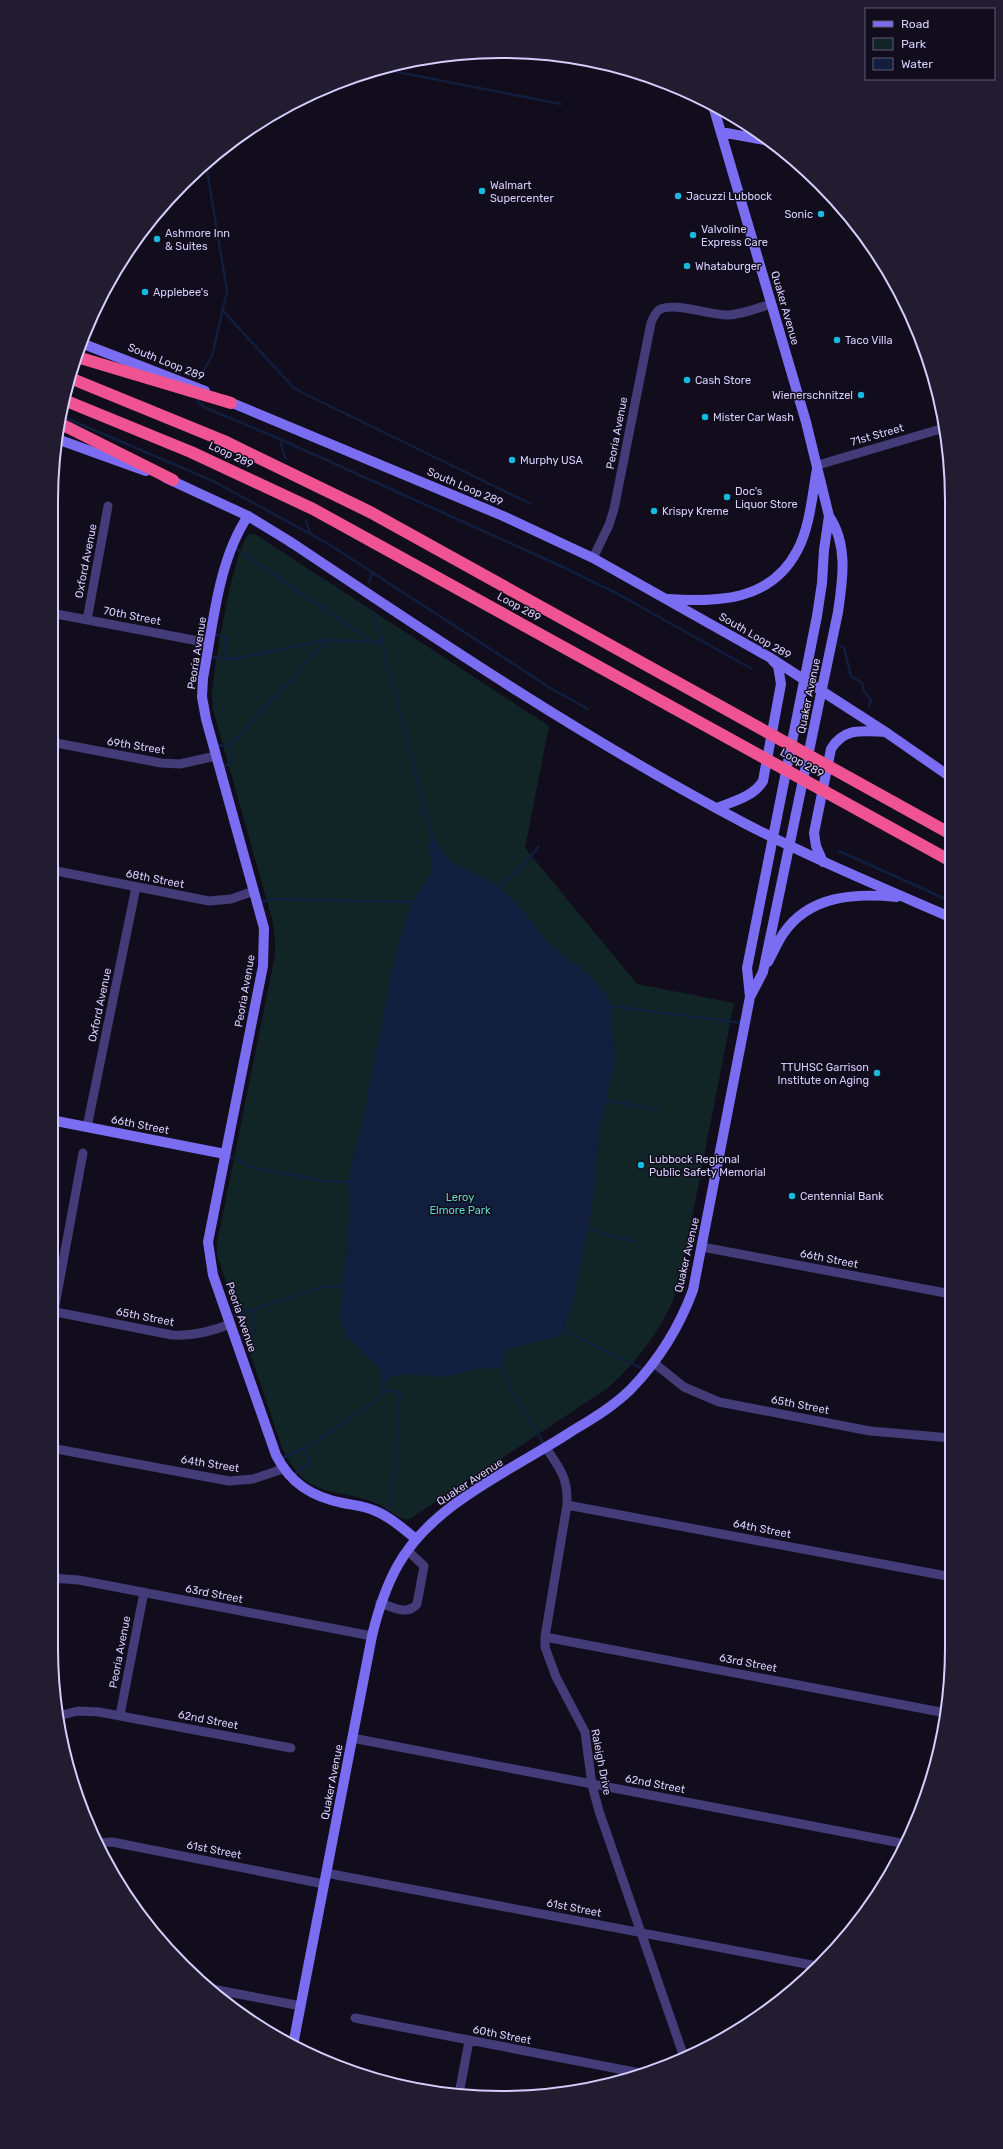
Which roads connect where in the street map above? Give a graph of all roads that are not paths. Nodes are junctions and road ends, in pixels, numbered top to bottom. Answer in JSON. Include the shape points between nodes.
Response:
{"nodes":[{"id":1,"x":715,"y":113,"type":"edge"},
{"id":2,"x":721,"y":132,"type":"junction"},
{"id":3,"x":755,"y":138,"type":"edge"},
{"id":4,"x":771,"y":304,"type":"junction"},
{"id":5,"x":87,"y":345,"type":"edge"},
{"id":6,"x":82,"y":359,"type":"edge"},
{"id":7,"x":75,"y":380,"type":"edge"},
{"id":8,"x":70,"y":402,"type":"edge"},
{"id":9,"x":231,"y":403,"type":"junction"},
{"id":10,"x":65,"y":426,"type":"edge"},
{"id":11,"x":939,"y":430,"type":"edge"},
{"id":12,"x":63,"y":441,"type":"edge"},
{"id":13,"x":818,"y":465,"type":"junction"},
{"id":14,"x":173,"y":480,"type":"junction"},
{"id":15,"x":108,"y":506,"type":"dead end"},
{"id":16,"x":248,"y":516,"type":"junction"},
{"id":17,"x":829,"y":516,"type":"junction"},
{"id":18,"x":593,"y":558,"type":"junction"},
{"id":19,"x":666,"y":599,"type":"junction"},
{"id":20,"x":58,"y":614,"type":"edge"},
{"id":21,"x":87,"y":620,"type":"junction"},
{"id":22,"x":209,"y":643,"type":"junction"},
{"id":23,"x":770,"y":657,"type":"junction"},
{"id":24,"x":805,"y":680,"type":"junction"},
{"id":25,"x":822,"y":691,"type":"junction"},
{"id":26,"x":887,"y":733,"type":"junction"},
{"id":27,"x":58,"y":743,"type":"edge"},
{"id":28,"x":216,"y":756,"type":"junction"},
{"id":29,"x":945,"y":773,"type":"edge"},
{"id":30,"x":717,"y":808,"type":"junction"},
{"id":31,"x":945,"y":831,"type":"edge"},
{"id":32,"x":772,"y":836,"type":"junction"},
{"id":33,"x":790,"y":845,"type":"junction"},
{"id":34,"x":945,"y":857,"type":"edge"},
{"id":35,"x":823,"y":862,"type":"junction"},
{"id":36,"x":58,"y":871,"type":"edge"},
{"id":37,"x":136,"y":887,"type":"junction"},
{"id":38,"x":254,"y":891,"type":"junction"},
{"id":39,"x":908,"y":898,"type":"junction"},
{"id":40,"x":945,"y":915,"type":"edge"},
{"id":41,"x":763,"y":972,"type":"junction"},
{"id":42,"x":750,"y":997,"type":"junction"},
{"id":43,"x":58,"y":1121,"type":"edge"},
{"id":44,"x":87,"y":1127,"type":"junction"},
{"id":45,"x":83,"y":1153,"type":"dead end"},
{"id":46,"x":225,"y":1154,"type":"junction"},
{"id":47,"x":702,"y":1247,"type":"junction"},
{"id":48,"x":58,"y":1280,"type":"edge"},
{"id":49,"x":945,"y":1293,"type":"edge"},
{"id":50,"x":58,"y":1312,"type":"edge"},
{"id":51,"x":230,"y":1324,"type":"junction"},
{"id":52,"x":654,"y":1363,"type":"junction"},
{"id":53,"x":945,"y":1437,"type":"edge"},
{"id":54,"x":546,"y":1448,"type":"junction"},
{"id":55,"x":58,"y":1449,"type":"edge"},
{"id":56,"x":283,"y":1469,"type":"junction"},
{"id":57,"x":567,"y":1505,"type":"junction"},
{"id":58,"x":416,"y":1539,"type":"junction"},
{"id":59,"x":408,"y":1551,"type":"junction"},
{"id":60,"x":945,"y":1576,"type":"edge"},
{"id":61,"x":58,"y":1578,"type":"edge"},
{"id":62,"x":144,"y":1592,"type":"junction"},
{"id":63,"x":380,"y":1603,"type":"junction"},
{"id":64,"x":372,"y":1636,"type":"junction"},
{"id":65,"x":545,"y":1637,"type":"junction"},
{"id":66,"x":940,"y":1712,"type":"edge"},
{"id":67,"x":64,"y":1715,"type":"edge"},
{"id":68,"x":120,"y":1715,"type":"junction"},
{"id":69,"x":352,"y":1738,"type":"junction"},
{"id":70,"x":291,"y":1748,"type":"dead end"},
{"id":71,"x":592,"y":1784,"type":"junction"},
{"id":72,"x":104,"y":1843,"type":"edge"},
{"id":73,"x":900,"y":1843,"type":"edge"},
{"id":74,"x":326,"y":1873,"type":"junction"},
{"id":75,"x":324,"y":1884,"type":"junction"},
{"id":76,"x":642,"y":1933,"type":"junction"},
{"id":77,"x":811,"y":1965,"type":"edge"},
{"id":78,"x":221,"y":1991,"type":"edge"},
{"id":79,"x":301,"y":2006,"type":"junction"},
{"id":80,"x":355,"y":2018,"type":"dead end"},
{"id":81,"x":294,"y":2039,"type":"edge"},
{"id":82,"x":469,"y":2041,"type":"junction"},
{"id":83,"x":682,"y":2052,"type":"edge"},
{"id":84,"x":631,"y":2071,"type":"edge"},
{"id":85,"x":460,"y":2089,"type":"edge"}],
"edges":[{"from":1,"to":2,"type":"main road","name":"Quaker Avenue"},
{"from":2,"to":3,"type":"main road"},
{"from":2,"to":4,"type":"main road","name":"Quaker Avenue"},
{"from":4,"to":13,"type":"main road","name":"Quaker Avenue"},
{"from":4,"to":18,"type":"street","name":"Peoria Avenue","via":[[731,315],[669,307],[658,311],[651,323],[614,509],[608,529]]},
{"from":5,"to":9,"type":"main road","name":"South Loop 289","via":[[190,384]]},
{"from":6,"to":9,"type":"highway"},
{"from":7,"to":31,"type":"highway","name":"Loop 289","via":[[170,418],[305,479],[370,512]]},
{"from":8,"to":34,"type":"highway","name":"Loop 289","via":[[192,452],[313,509]]},
{"from":9,"to":18,"type":"main road","name":"South Loop 289","via":[[503,516]]},
{"from":10,"to":14,"type":"highway"},
{"from":11,"to":13,"type":"street","name":"71st Street"},
{"from":12,"to":14,"type":"main road"},
{"from":13,"to":17,"type":"main road","name":"Quaker Avenue"},
{"from":13,"to":19,"type":"main road","via":[[808,516],[797,551],[775,578],[757,590],[734,598],[707,602]]},
{"from":14,"to":16,"type":"main road"},
{"from":15,"to":21,"type":"street","name":"Oxford Avenue"},
{"from":16,"to":22,"type":"main road","name":"Peoria Avenue","via":[[236,535],[225,564]]},
{"from":16,"to":30,"type":"main road","via":[[537,704]]},
{"from":17,"to":24,"type":"main road","name":"Quaker Avenue","via":[[822,583]]},
{"from":17,"to":25,"type":"main road","name":"Quaker Avenue","via":[[838,528],[842,542],[842,568],[838,612]]},
{"from":18,"to":19,"type":"main road","name":"South Loop 289"},
{"from":19,"to":23,"type":"main road","name":"South Loop 289"},
{"from":20,"to":21,"type":"street","name":"70th Street"},
{"from":21,"to":22,"type":"street","name":"70th Street"},
{"from":22,"to":28,"type":"main road","name":"Peoria Avenue","via":[[202,697]]},
{"from":23,"to":24,"type":"main road","name":"South Loop 289"},
{"from":23,"to":30,"type":"main road","via":[[778,666],[781,684],[763,780],[749,796]]},
{"from":24,"to":25,"type":"main road","name":"South Loop 289"},
{"from":24,"to":32,"type":"main road","name":"Quaker Avenue"},
{"from":25,"to":26,"type":"main road","name":"South Loop 289"},
{"from":25,"to":33,"type":"main road","name":"Quaker Avenue"},
{"from":26,"to":29,"type":"main road","name":"South Loop 289"},
{"from":26,"to":35,"type":"main road","via":[[857,731],[836,740],[831,749],[814,833]]},
{"from":27,"to":28,"type":"street","name":"69th Street","via":[[161,763],[180,764]]},
{"from":28,"to":38,"type":"main road","name":"Peoria Avenue"},
{"from":30,"to":32,"type":"main road"},
{"from":32,"to":33,"type":"main road"},
{"from":32,"to":42,"type":"main road","name":"Quaker Avenue","via":[[746,968]]},
{"from":33,"to":35,"type":"main road"},
{"from":33,"to":41,"type":"main road","name":"Quaker Avenue"},
{"from":35,"to":39,"type":"main road"},
{"from":36,"to":37,"type":"street","name":"68th Street"},
{"from":37,"to":38,"type":"street","name":"68th Street","via":[[209,901],[232,898]]},
{"from":37,"to":44,"type":"street","name":"Oxford Avenue"},
{"from":38,"to":46,"type":"main road","name":"Peoria Avenue","via":[[264,928],[264,959]]},
{"from":39,"to":40,"type":"main road"},
{"from":39,"to":41,"type":"main road","via":[[858,895],[840,897],[813,907],[794,921],[783,934]]},
{"from":41,"to":42,"type":"main road","name":"Quaker Avenue"},
{"from":42,"to":47,"type":"main road","name":"Quaker Avenue"},
{"from":43,"to":44,"type":"main road","name":"66th Street"},
{"from":44,"to":46,"type":"main road","name":"66th Street"},
{"from":45,"to":48,"type":"street"},
{"from":46,"to":51,"type":"main road","name":"Peoria Avenue","via":[[208,1252]]},
{"from":47,"to":49,"type":"street","name":"66th Street"},
{"from":47,"to":52,"type":"main road","name":"Quaker Avenue","via":[[693,1290],[686,1308],[668,1344]]},
{"from":50,"to":51,"type":"street","name":"65th Street","via":[[172,1335],[187,1336]]},
{"from":51,"to":56,"type":"main road","name":"Peoria Avenue"},
{"from":52,"to":53,"type":"street","name":"65th Street","via":[[684,1387],[719,1402],[870,1431]]},
{"from":52,"to":54,"type":"main road","name":"Quaker Avenue","via":[[630,1390],[604,1411]]},
{"from":54,"to":57,"type":"street","name":"Raleigh Drive","via":[[562,1471],[568,1486]]},
{"from":54,"to":58,"type":"main road","name":"Quaker Avenue","via":[[446,1510]]},
{"from":55,"to":56,"type":"street","name":"64th Street","via":[[229,1481],[253,1479]]},
{"from":56,"to":58,"type":"main road","via":[[303,1489],[330,1501],[371,1509],[384,1515]]},
{"from":57,"to":60,"type":"street","name":"64th Street"},
{"from":57,"to":65,"type":"street","name":"Raleigh Drive"},
{"from":58,"to":59,"type":"main road","name":"Quaker Avenue"},
{"from":59,"to":63,"type":"main road","name":"Quaker Avenue","via":[[398,1564]]},
{"from":59,"to":63,"type":"street","via":[[424,1566],[418,1601],[413,1608],[407,1610]]},
{"from":61,"to":62,"type":"street","name":"63rd Street"},
{"from":62,"to":64,"type":"street","name":"63rd Street"},
{"from":62,"to":68,"type":"street","name":"Peoria Avenue"},
{"from":63,"to":64,"type":"main road","name":"Quaker Avenue"},
{"from":64,"to":69,"type":"main road","name":"Quaker Avenue"},
{"from":65,"to":66,"type":"street","name":"63rd Street"},
{"from":65,"to":71,"type":"street","name":"Raleigh Drive","via":[[556,1677],[585,1732]]},
{"from":67,"to":68,"type":"street","name":"62nd Street","via":[[78,1711]]},
{"from":68,"to":70,"type":"street","name":"62nd Street"},
{"from":69,"to":71,"type":"street","name":"62nd Street"},
{"from":69,"to":74,"type":"main road","name":"Quaker Avenue"},
{"from":71,"to":73,"type":"street","name":"62nd Street"},
{"from":71,"to":76,"type":"street","name":"Raleigh Drive"},
{"from":72,"to":75,"type":"street","name":"61st Street","via":[[112,1842]]},
{"from":74,"to":75,"type":"main road","name":"Quaker Avenue"},
{"from":74,"to":76,"type":"street","name":"61st Street"},
{"from":75,"to":79,"type":"main road","name":"Quaker Avenue"},
{"from":76,"to":77,"type":"street","name":"61st Street"},
{"from":76,"to":83,"type":"street","name":"Raleigh Drive"},
{"from":78,"to":79,"type":"street"},
{"from":79,"to":81,"type":"main road","name":"Quaker Avenue"},
{"from":80,"to":82,"type":"street","name":"60th Street"},
{"from":82,"to":84,"type":"street","name":"60th Street"},
{"from":82,"to":85,"type":"street"}]}
